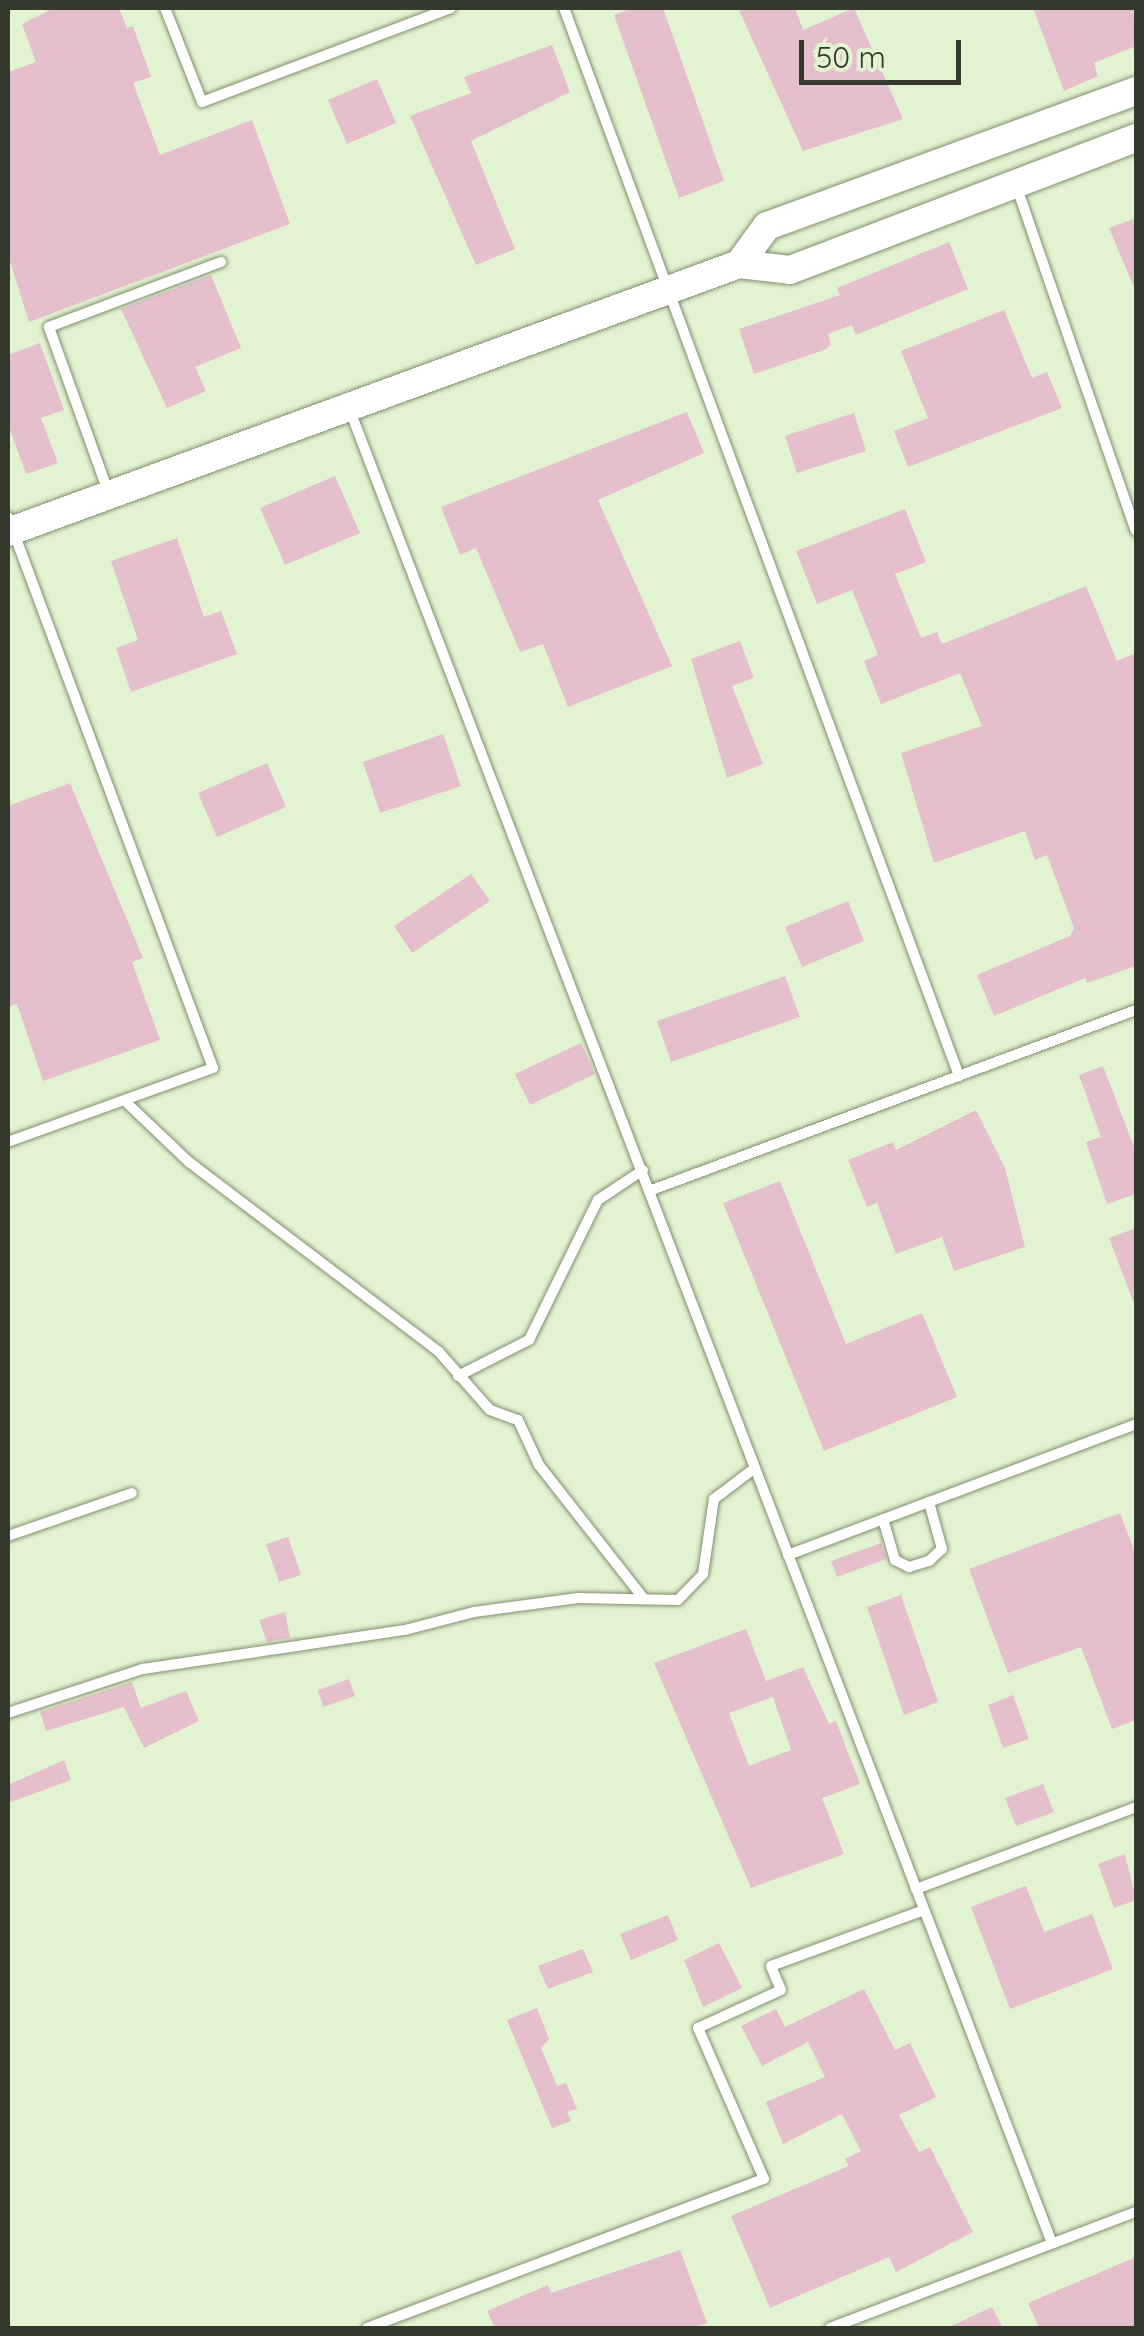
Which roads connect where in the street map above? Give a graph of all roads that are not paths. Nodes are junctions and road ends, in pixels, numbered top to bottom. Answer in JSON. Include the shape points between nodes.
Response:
{"nodes":[{"id":1,"x":165,"y":8,"type":"edge"},
{"id":2,"x":451,"y":8,"type":"edge"},
{"id":3,"x":564,"y":8,"type":"edge"},
{"id":4,"x":1136,"y":91,"type":"edge"},
{"id":5,"x":1136,"y":138,"type":"edge"},
{"id":6,"x":1016,"y":184,"type":"junction"},
{"id":7,"x":222,"y":262,"type":"dead end"},
{"id":8,"x":739,"y":264,"type":"junction"},
{"id":9,"x":668,"y":290,"type":"junction"},
{"id":10,"x":349,"y":407,"type":"junction"},
{"id":11,"x":109,"y":495,"type":"junction"},
{"id":12,"x":9,"y":527,"type":"edge"},
{"id":13,"x":1136,"y":531,"type":"edge"},
{"id":14,"x":1136,"y":1010,"type":"edge"},
{"id":15,"x":960,"y":1076,"type":"junction"},
{"id":16,"x":127,"y":1103,"type":"junction"},
{"id":17,"x":8,"y":1142,"type":"edge"},
{"id":18,"x":643,"y":1170,"type":"junction"},
{"id":19,"x":649,"y":1191,"type":"junction"},
{"id":20,"x":458,"y":1376,"type":"junction"},
{"id":21,"x":1136,"y":1424,"type":"edge"},
{"id":22,"x":755,"y":1468,"type":"junction"},
{"id":23,"x":132,"y":1493,"type":"dead end"},
{"id":24,"x":929,"y":1502,"type":"junction"},
{"id":25,"x":883,"y":1519,"type":"junction"},
{"id":26,"x":8,"y":1536,"type":"edge"},
{"id":27,"x":788,"y":1555,"type":"junction"},
{"id":28,"x":644,"y":1600,"type":"junction"},
{"id":29,"x":8,"y":1713,"type":"edge"},
{"id":30,"x":1136,"y":1807,"type":"edge"},
{"id":31,"x":916,"y":1889,"type":"junction"},
{"id":32,"x":924,"y":1910,"type":"junction"},
{"id":33,"x":1136,"y":2212,"type":"edge"},
{"id":34,"x":1052,"y":2243,"type":"junction"},
{"id":35,"x":367,"y":2328,"type":"edge"},
{"id":36,"x":830,"y":2328,"type":"edge"}],
"edges":[{"from":1,"to":2,"type":"lane","via":[[202,102]]},
{"from":3,"to":9,"type":"lane"},
{"from":4,"to":8,"type":"street","via":[[767,226]]},
{"from":5,"to":6,"type":"street"},
{"from":6,"to":8,"type":"street","via":[[790,270]]},
{"from":6,"to":13,"type":"lane"},
{"from":7,"to":11,"type":"lane","via":[[49,327]]},
{"from":8,"to":9,"type":"street"},
{"from":9,"to":10,"type":"street"},
{"from":9,"to":15,"type":"lane"},
{"from":10,"to":11,"type":"street"},
{"from":10,"to":18,"type":"lane"},
{"from":11,"to":12,"type":"street"},
{"from":12,"to":16,"type":"lane","via":[[213,1068]]},
{"from":14,"to":15,"type":"lane"},
{"from":15,"to":19,"type":"lane"},
{"from":16,"to":17,"type":"lane"},
{"from":16,"to":20,"type":"lane","via":[[160,1139],[439,1352]]},
{"from":18,"to":19,"type":"lane"},
{"from":18,"to":20,"type":"lane","via":[[598,1200],[529,1340]]},
{"from":19,"to":22,"type":"lane"},
{"from":20,"to":28,"type":"lane","via":[[490,1410],[524,1427],[540,1465]]},
{"from":21,"to":24,"type":"lane"},
{"from":22,"to":27,"type":"lane"},
{"from":22,"to":28,"type":"lane","via":[[714,1499],[696,1586],[678,1600]]},
{"from":23,"to":26,"type":"lane"},
{"from":24,"to":25,"type":"lane"},
{"from":24,"to":25,"type":"lane","via":[[942,1549],[929,1561],[909,1567],[895,1560]]},
{"from":25,"to":27,"type":"lane"},
{"from":27,"to":31,"type":"lane"},
{"from":28,"to":29,"type":"lane","via":[[578,1598],[474,1612],[404,1630],[143,1669]]},
{"from":30,"to":31,"type":"lane"},
{"from":31,"to":32,"type":"lane"},
{"from":32,"to":34,"type":"lane"},
{"from":32,"to":35,"type":"lane","via":[[770,1966],[781,1990],[698,2028],[764,2180]]},
{"from":33,"to":34,"type":"lane"},
{"from":34,"to":36,"type":"lane"}]}
